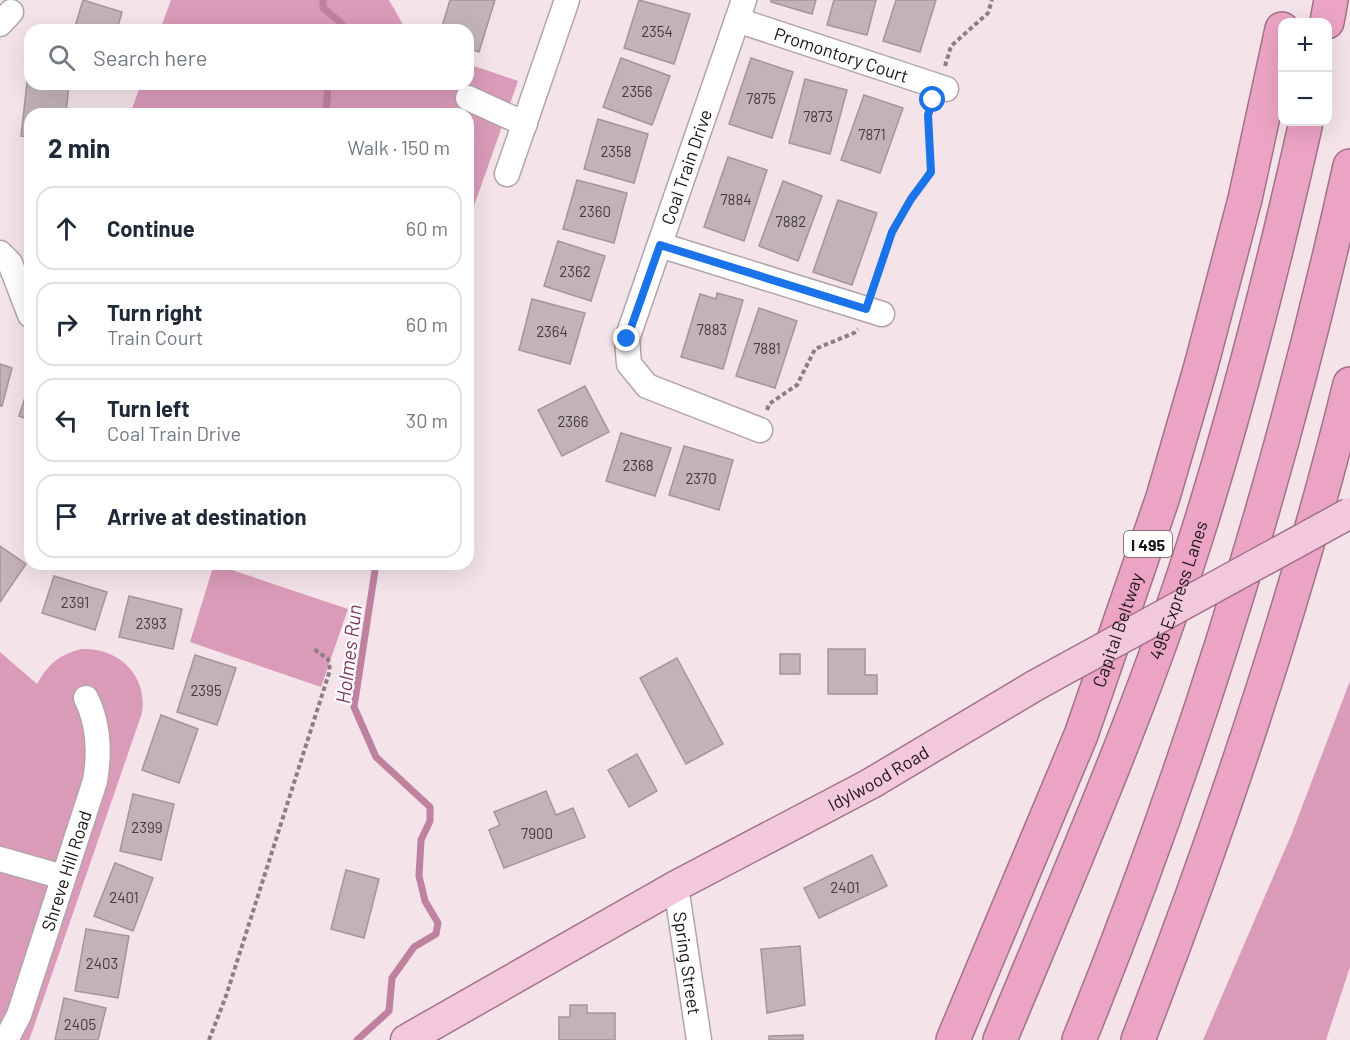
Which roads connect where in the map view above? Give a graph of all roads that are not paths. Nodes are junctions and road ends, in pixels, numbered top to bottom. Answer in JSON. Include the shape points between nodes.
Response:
{"nodes":[{"id":1,"x":567,"y":0,"type":"edge"},
{"id":2,"x":1288,"y":0,"type":"edge"},
{"id":3,"x":1331,"y":0,"type":"edge"},
{"id":4,"x":740,"y":10,"type":"edge"},
{"id":5,"x":1285,"y":18,"type":"edge"},
{"id":6,"x":1328,"y":18,"type":"edge"},
{"id":7,"x":1278,"y":46,"type":"edge"},
{"id":8,"x":942,"y":88,"type":"road end"},
{"id":9,"x":468,"y":98,"type":"dead end"},
{"id":10,"x":525,"y":124,"type":"junction"},
{"id":11,"x":1305,"y":126,"type":"edge"},
{"id":12,"x":1350,"y":166,"type":"edge"},
{"id":13,"x":507,"y":174,"type":"dead end"},
{"id":14,"x":660,"y":245,"type":"junction"},
{"id":15,"x":5,"y":258,"type":"edge"},
{"id":16,"x":24,"y":301,"type":"edge"},
{"id":17,"x":874,"y":312,"type":"road end"},
{"id":18,"x":1350,"y":384,"type":"edge"},
{"id":19,"x":760,"y":430,"type":"road end"},
{"id":20,"x":1350,"y":513,"type":"edge"},
{"id":21,"x":86,"y":698,"type":"dead end"},
{"id":22,"x":0,"y":859,"type":"edge"},
{"id":23,"x":63,"y":877,"type":"junction"},
{"id":24,"x":676,"y":886,"type":"junction"},
{"id":25,"x":6,"y":1040,"type":"edge"},
{"id":26,"x":406,"y":1040,"type":"edge"},
{"id":27,"x":699,"y":1040,"type":"edge"},
{"id":28,"x":953,"y":1040,"type":"edge"},
{"id":29,"x":1000,"y":1040,"type":"edge"},
{"id":30,"x":1079,"y":1040,"type":"edge"},
{"id":31,"x":1138,"y":1040,"type":"edge"}],
"edges":[{"from":1,"to":10,"type":"street"},
{"from":2,"to":5,"type":"highway"},
{"from":3,"to":6,"type":"highway"},
{"from":4,"to":8,"type":"street","name":"Promontory Court"},
{"from":4,"to":14,"type":"street","name":"Coal Train Drive"},
{"from":7,"to":28,"type":"highway","name":"Capital Beltway","number":"I 495","via":[[1245,199],[1163,497],[1081,735]]},
{"from":9,"to":10,"type":"street"},
{"from":10,"to":13,"type":"street"},
{"from":11,"to":29,"type":"highway","name":"495 Express Lanes","number":"I 495","via":[[1268,288],[1201,523],[1113,770]]},
{"from":12,"to":30,"type":"highway","via":[[1306,354],[1234,607],[1197,723]]},
{"from":14,"to":17,"type":"street"},
{"from":14,"to":19,"type":"street","name":"Coal Train Drive","via":[[627,339],[629,364],[647,386]]},
{"from":15,"to":16,"type":"street"},
{"from":18,"to":31,"type":"highway","via":[[1295,584],[1235,778]]},
{"from":20,"to":24,"type":"main road","name":"Idylwood Road","bridge":true,"via":[[1036,684],[870,784]]},
{"from":21,"to":23,"type":"street","name":"Shreve Hill Road","via":[[96,727],[98,766]]},
{"from":22,"to":23,"type":"street"},
{"from":23,"to":25,"type":"street","name":"Shreve Hill Road","via":[[19,1015]]},
{"from":24,"to":26,"type":"main road","name":"Idylwood Road"},
{"from":24,"to":27,"type":"street","name":"Spring Street"}]}
